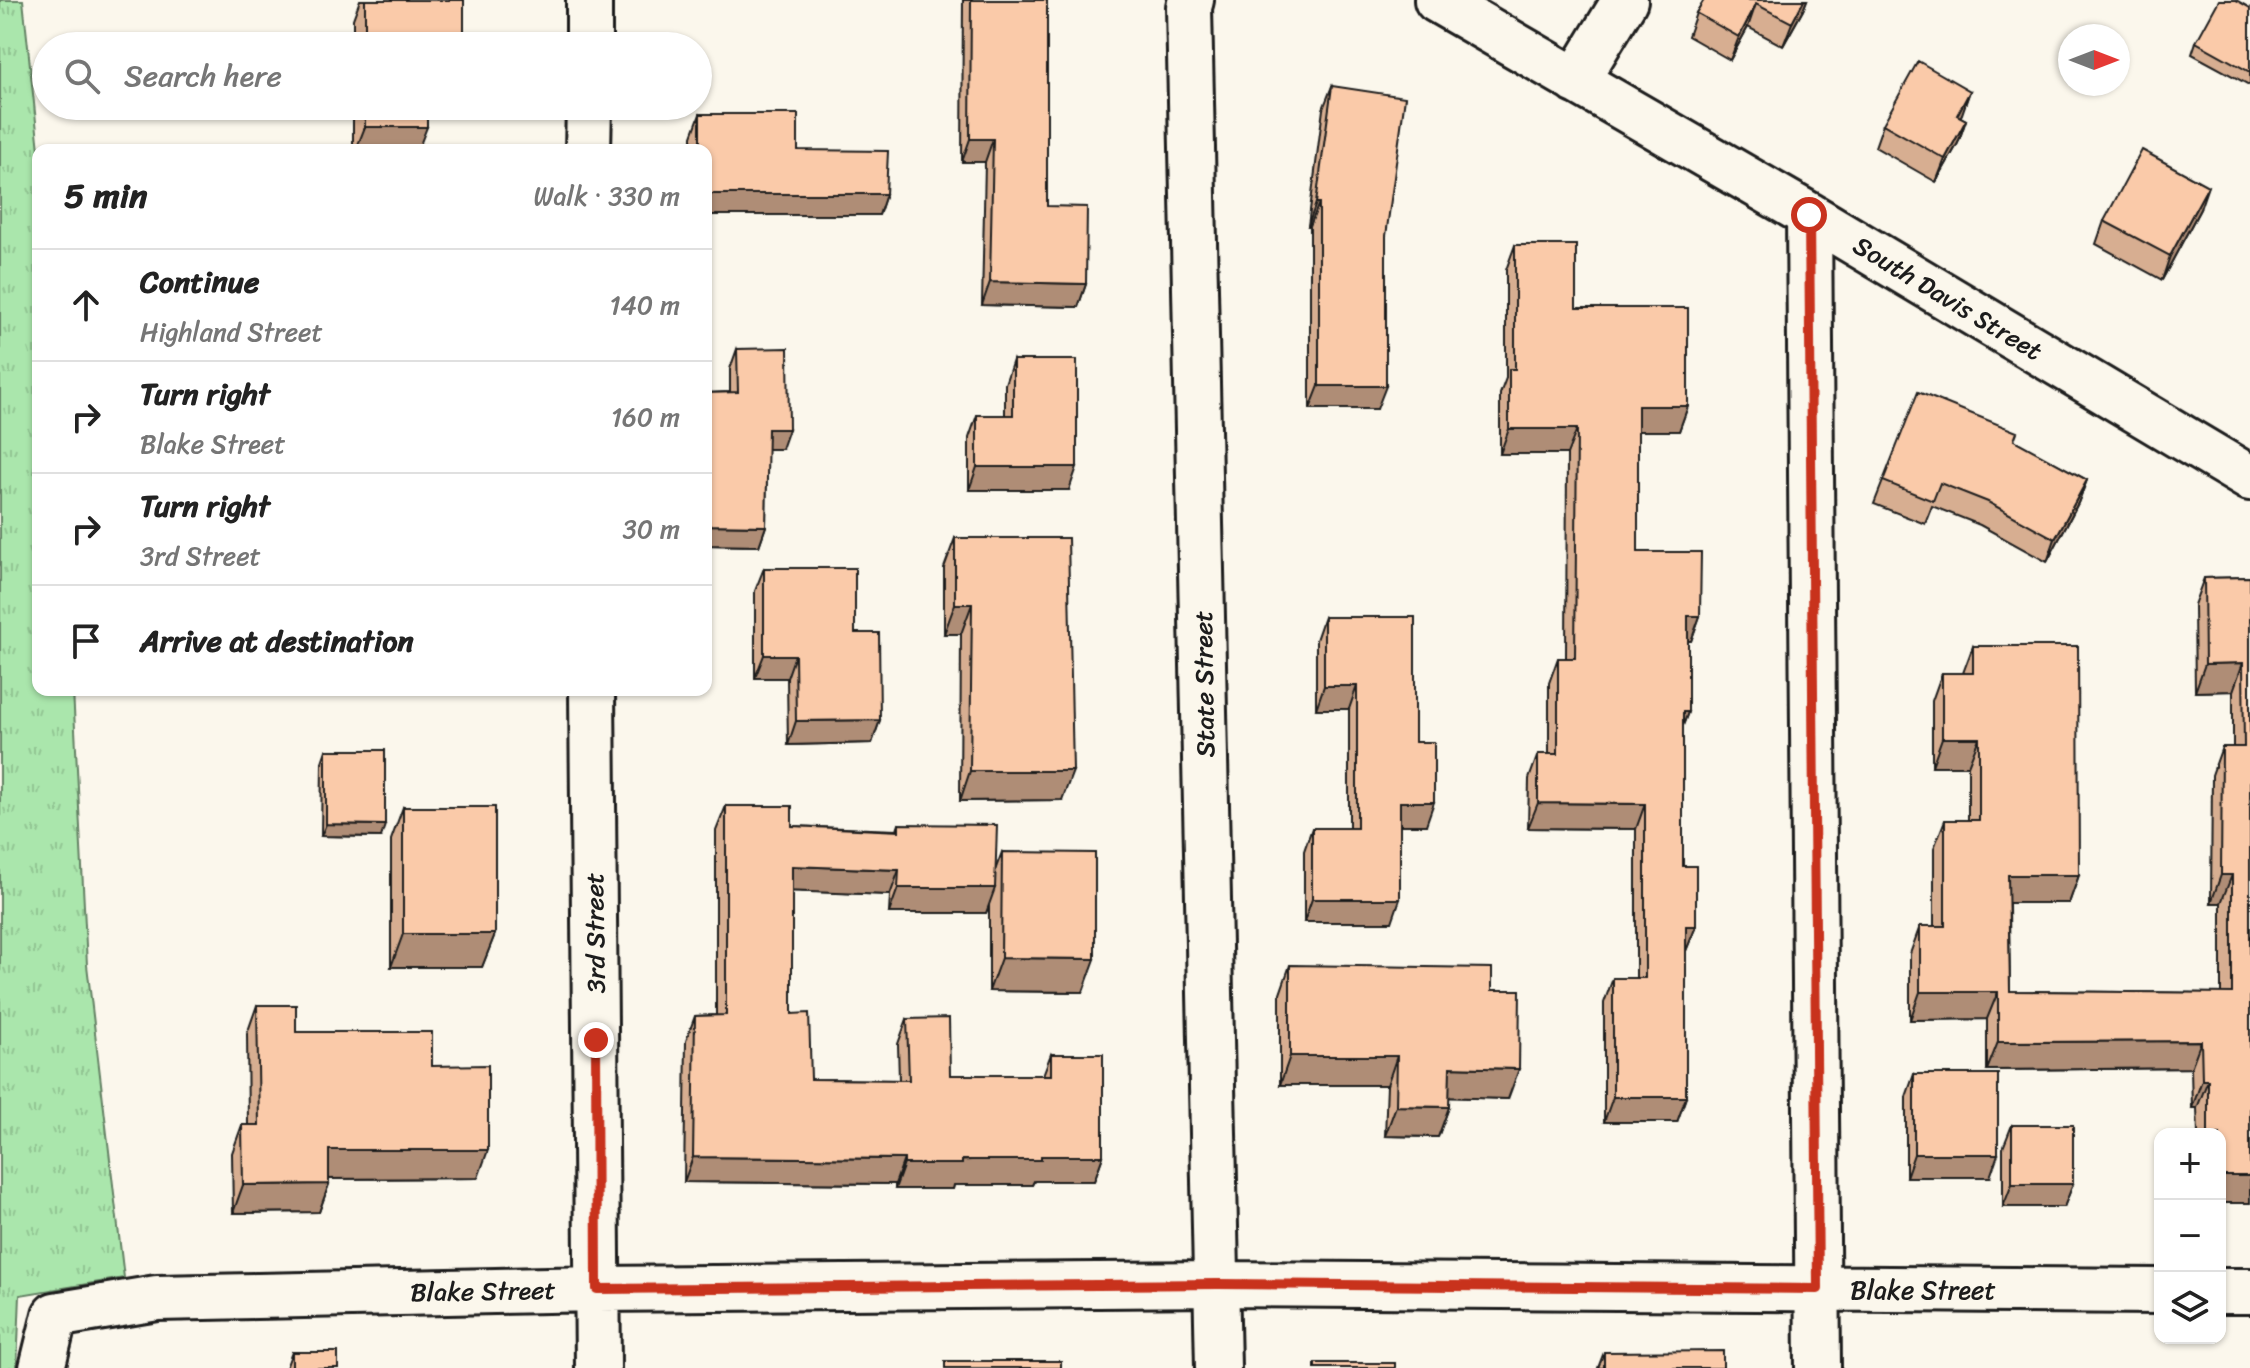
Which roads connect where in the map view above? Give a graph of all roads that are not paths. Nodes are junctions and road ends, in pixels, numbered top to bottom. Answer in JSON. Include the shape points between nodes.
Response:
{"nodes":[{"id":1,"x":589,"y":0,"type":"edge"},
{"id":2,"x":1191,"y":0,"type":"edge"},
{"id":3,"x":1437,"y":0,"type":"edge"},
{"id":4,"x":1625,"y":0,"type":"edge"},
{"id":5,"x":589,"y":32,"type":"edge"},
{"id":6,"x":1576,"y":81,"type":"junction"},
{"id":7,"x":589,"y":120,"type":"edge"},
{"id":8,"x":588,"y":144,"type":"edge"},
{"id":9,"x":1809,"y":215,"type":"junction"},
{"id":10,"x":2250,"y":478,"type":"edge"},
{"id":11,"x":592,"y":696,"type":"edge"},
{"id":12,"x":1218,"y":1284,"type":"junction"},
{"id":13,"x":597,"y":1289,"type":"junction"},
{"id":14,"x":1818,"y":1289,"type":"junction"},
{"id":15,"x":2154,"y":1291,"type":"edge"},
{"id":16,"x":2226,"y":1291,"type":"edge"},
{"id":17,"x":2250,"y":1291,"type":"edge"},
{"id":18,"x":42,"y":1368,"type":"edge"},
{"id":19,"x":598,"y":1368,"type":"edge"},
{"id":20,"x":1218,"y":1368,"type":"edge"},
{"id":21,"x":1818,"y":1368,"type":"edge"}],
"edges":[{"from":1,"to":5,"type":"street"},
{"from":2,"to":12,"type":"street","name":"State Street"},
{"from":3,"to":6,"type":"street","name":"South Davis Street"},
{"from":4,"to":6,"type":"street"},
{"from":6,"to":9,"type":"street","name":"South Davis Street"},
{"from":7,"to":8,"type":"street"},
{"from":9,"to":10,"type":"street","name":"South Davis Street"},
{"from":9,"to":14,"type":"street"},
{"from":11,"to":13,"type":"street","name":"3rd Street"},
{"from":12,"to":13,"type":"street","name":"Blake Street"},
{"from":12,"to":14,"type":"street","name":"Blake Street"},
{"from":12,"to":20,"type":"street","name":"State Street"},
{"from":13,"to":18,"type":"street","name":"Blake Street","via":[[157,1298],[55,1315]]},
{"from":13,"to":19,"type":"street","name":"3rd Street"},
{"from":14,"to":15,"type":"street","name":"Blake Street"},
{"from":14,"to":21,"type":"street"},
{"from":16,"to":17,"type":"street"}]}
